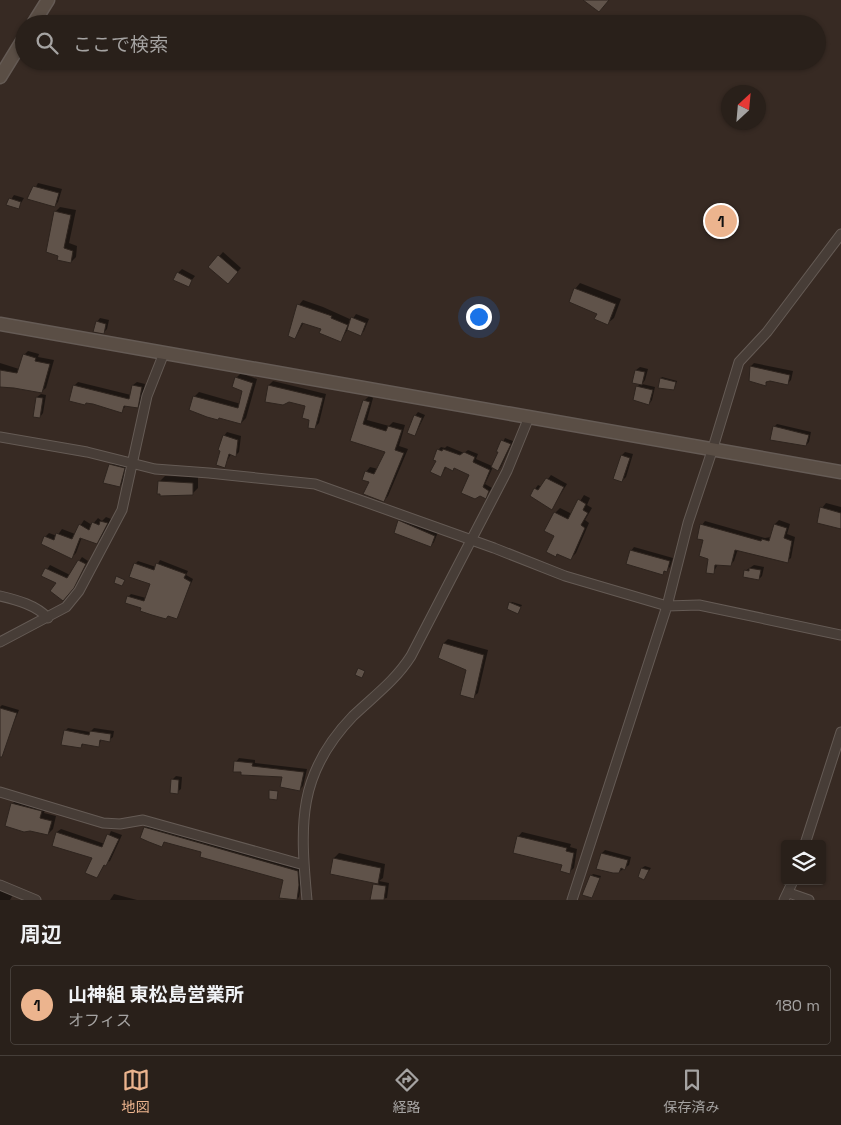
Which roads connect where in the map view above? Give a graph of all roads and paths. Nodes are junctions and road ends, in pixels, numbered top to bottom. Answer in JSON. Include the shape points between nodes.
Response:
{"nodes":[{"id":1,"x":48,"y":0,"type":"edge"},
{"id":2,"x":39,"y":15,"type":"edge"},
{"id":3,"x":15,"y":53,"type":"edge"},
{"id":4,"x":0,"y":77,"type":"edge"},
{"id":5,"x":841,"y":234,"type":"edge"},
{"id":6,"x":0,"y":324,"type":"edge"},
{"id":7,"x":164,"y":353,"type":"junction"},
{"id":8,"x":529,"y":418,"type":"junction"},
{"id":9,"x":0,"y":437,"type":"edge"},
{"id":10,"x":712,"y":450,"type":"junction"},
{"id":11,"x":134,"y":465,"type":"junction"},
{"id":12,"x":841,"y":472,"type":"edge"},
{"id":13,"x":471,"y":540,"type":"junction"},
{"id":14,"x":0,"y":596,"type":"edge"},
{"id":15,"x":667,"y":606,"type":"junction"},
{"id":16,"x":48,"y":618,"type":"junction"},
{"id":17,"x":841,"y":635,"type":"edge"},
{"id":18,"x":0,"y":642,"type":"edge"},
{"id":19,"x":841,"y":732,"type":"edge"},
{"id":20,"x":0,"y":792,"type":"edge"},
{"id":21,"x":806,"y":840,"type":"edge"},
{"id":22,"x":304,"y":865,"type":"junction"},
{"id":23,"x":0,"y":885,"type":"edge"},
{"id":24,"x":792,"y":885,"type":"edge"},
{"id":25,"x":787,"y":897,"type":"edge"},
{"id":26,"x":36,"y":900,"type":"edge"},
{"id":27,"x":307,"y":900,"type":"edge"},
{"id":28,"x":572,"y":900,"type":"edge"},
{"id":29,"x":809,"y":900,"type":"edge"}],
"edges":[{"from":1,"to":2,"type":"street"},
{"from":3,"to":4,"type":"street"},
{"from":5,"to":10,"type":"street","via":[[767,332],[739,362]]},
{"from":6,"to":7,"type":"street"},
{"from":7,"to":8,"type":"street"},
{"from":7,"to":11,"type":"street","via":[[147,396]]},
{"from":8,"to":10,"type":"street"},
{"from":8,"to":13,"type":"street"},
{"from":9,"to":11,"type":"street","via":[[86,452]]},
{"from":10,"to":12,"type":"street"},
{"from":10,"to":15,"type":"street","via":[[688,522]]},
{"from":11,"to":13,"type":"street","via":[[315,484]]},
{"from":11,"to":16,"type":"street","via":[[122,510],[79,591],[66,607]]},
{"from":13,"to":15,"type":"street","via":[[564,576]]},
{"from":13,"to":22,"type":"street","via":[[404,667],[334,736],[313,771],[304,820]]},
{"from":14,"to":16,"type":"street","via":[[41,610]]},
{"from":15,"to":17,"type":"street","via":[[699,605]]},
{"from":15,"to":28,"type":"street"},
{"from":16,"to":18,"type":"street"},
{"from":19,"to":21,"type":"street"},
{"from":20,"to":22,"type":"street","via":[[102,823],[143,820]]},
{"from":22,"to":27,"type":"street"},
{"from":23,"to":26,"type":"street"},
{"from":24,"to":25,"type":"street"},
{"from":25,"to":29,"type":"street"}]}
